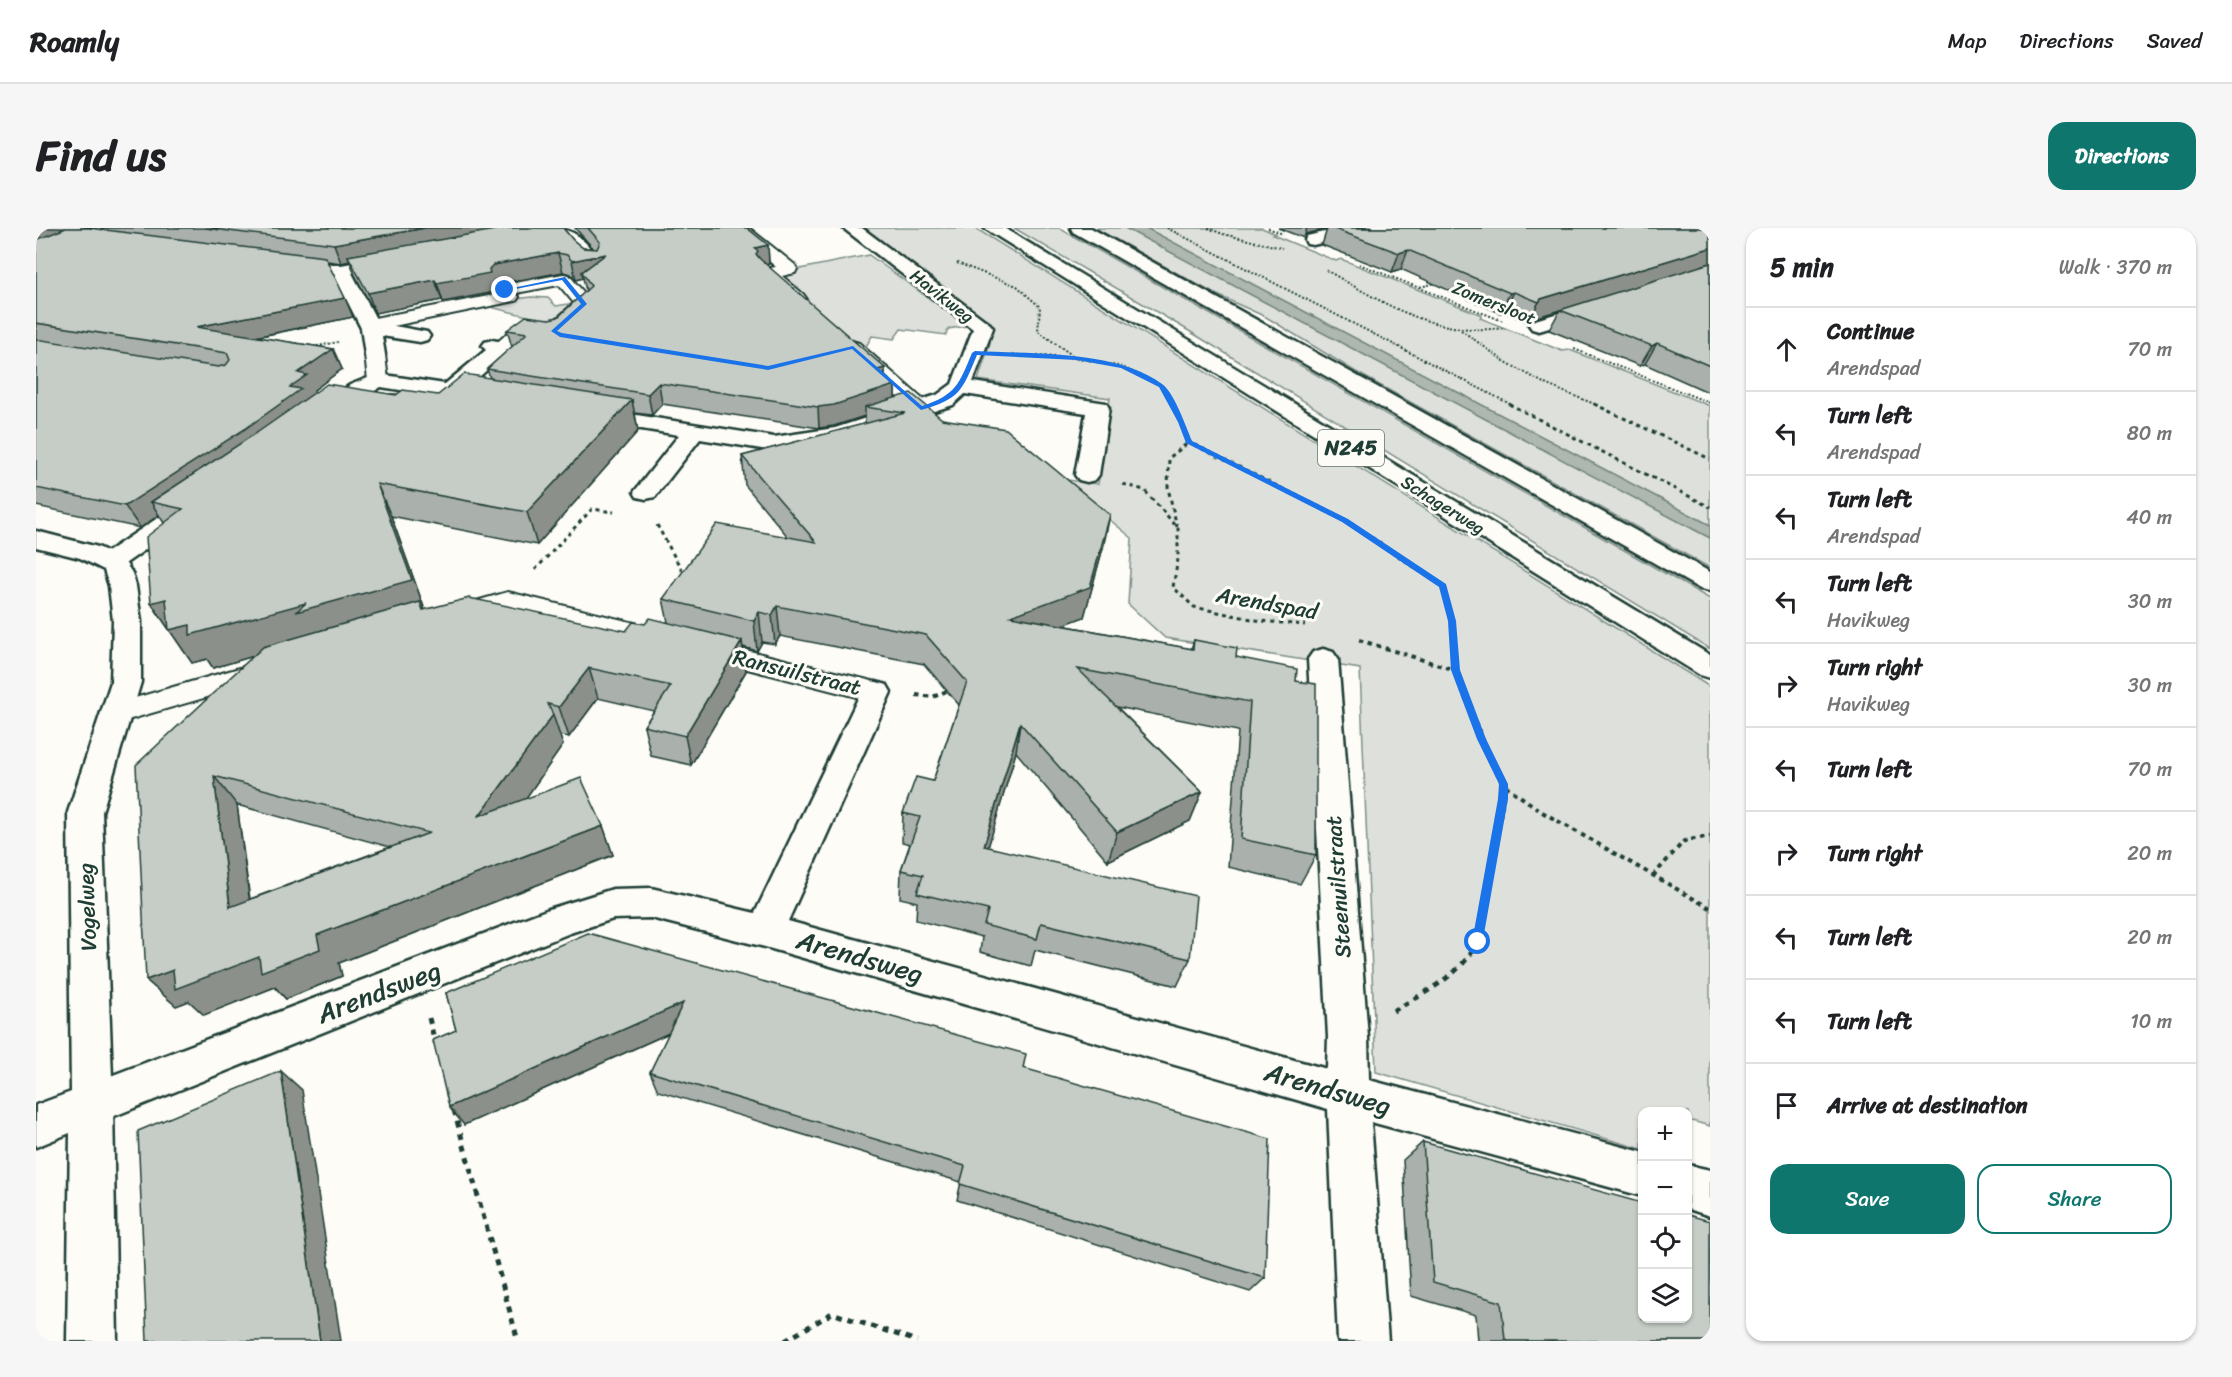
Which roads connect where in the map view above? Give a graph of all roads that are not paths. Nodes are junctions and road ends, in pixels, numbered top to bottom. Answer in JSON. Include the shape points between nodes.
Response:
{"nodes":[{"id":1,"x":730,"y":228,"type":"edge"},
{"id":2,"x":850,"y":228,"type":"edge"},
{"id":3,"x":992,"y":228,"type":"edge"},
{"id":4,"x":1079,"y":228,"type":"edge"},
{"id":5,"x":1363,"y":228,"type":"edge"},
{"id":6,"x":90,"y":231,"type":"edge"},
{"id":7,"x":511,"y":239,"type":"edge"},
{"id":8,"x":1313,"y":240,"type":"dead end"},
{"id":9,"x":116,"y":241,"type":"edge"},
{"id":10,"x":36,"y":257,"type":"edge"},
{"id":11,"x":409,"y":258,"type":"edge"},
{"id":12,"x":270,"y":261,"type":"edge"},
{"id":13,"x":593,"y":262,"type":"edge"},
{"id":14,"x":341,"y":270,"type":"junction"},
{"id":15,"x":1616,"y":301,"type":"edge"},
{"id":16,"x":811,"y":310,"type":"edge"},
{"id":17,"x":1539,"y":325,"type":"edge"},
{"id":18,"x":371,"y":330,"type":"junction"},
{"id":19,"x":836,"y":333,"type":"edge"},
{"id":20,"x":420,"y":336,"type":"dead end"},
{"id":21,"x":497,"y":347,"type":"joint"},
{"id":22,"x":375,"y":355,"type":"joint"},
{"id":23,"x":378,"y":380,"type":"junction"},
{"id":24,"x":961,"y":387,"type":"junction"},
{"id":25,"x":449,"y":392,"type":"junction"},
{"id":26,"x":506,"y":401,"type":"edge"},
{"id":27,"x":921,"y":408,"type":"junction"},
{"id":28,"x":575,"y":412,"type":"edge"},
{"id":29,"x":302,"y":430,"type":"edge"},
{"id":30,"x":694,"y":430,"type":"junction"},
{"id":31,"x":1087,"y":475,"type":"road end"},
{"id":32,"x":646,"y":492,"type":"dead end"},
{"id":33,"x":197,"y":503,"type":"edge"},
{"id":34,"x":36,"y":539,"type":"edge"},
{"id":35,"x":110,"y":562,"type":"junction"},
{"id":36,"x":1710,"y":582,"type":"edge"},
{"id":37,"x":428,"y":623,"type":"edge"},
{"id":38,"x":1318,"y":643,"type":"road end"},
{"id":39,"x":290,"y":663,"type":"edge"},
{"id":40,"x":1710,"y":668,"type":"edge"},
{"id":41,"x":876,"y":692,"type":"joint"},
{"id":42,"x":117,"y":713,"type":"junction"},
{"id":43,"x":765,"y":931,"type":"junction"},
{"id":44,"x":1348,"y":1095,"type":"junction"},
{"id":45,"x":92,"y":1104,"type":"junction"},
{"id":46,"x":36,"y":1126,"type":"edge"},
{"id":47,"x":1638,"y":1173,"type":"edge"},
{"id":48,"x":1692,"y":1188,"type":"edge"},
{"id":49,"x":1710,"y":1193,"type":"edge"},
{"id":50,"x":92,"y":1341,"type":"edge"},
{"id":51,"x":1364,"y":1341,"type":"edge"}],
"edges":[{"from":1,"to":16,"type":"street","via":[[789,269],[770,273]]},
{"from":2,"to":24,"type":"street","name":"Havikweg","via":[[983,328]]},
{"from":3,"to":40,"type":"street","name":"Schagerweg","number":"N245"},
{"from":4,"to":36,"type":"street","number":"N245"},
{"from":5,"to":8,"type":"street"},
{"from":6,"to":9,"type":"street"},
{"from":6,"to":10,"type":"street"},
{"from":7,"to":13,"type":"street","via":[[556,231],[568,233]]},
{"from":11,"to":14,"type":"street"},
{"from":12,"to":14,"type":"street"},
{"from":14,"to":18,"type":"street"},
{"from":15,"to":17,"type":"street"},
{"from":18,"to":20,"type":"street"},
{"from":18,"to":21,"type":"street","via":[[510,297],[505,290],[563,279],[584,304],[554,331],[526,327]]},
{"from":18,"to":22,"type":"street"},
{"from":19,"to":27,"type":"street"},
{"from":21,"to":25,"type":"street"},
{"from":22,"to":23,"type":"street"},
{"from":23,"to":25,"type":"street"},
{"from":23,"to":29,"type":"street","via":[[339,402]]},
{"from":24,"to":27,"type":"street","via":[[945,400]]},
{"from":24,"to":31,"type":"street","via":[[1098,408]]},
{"from":25,"to":26,"type":"street"},
{"from":27,"to":30,"type":"street","via":[[838,434],[774,444]]},
{"from":28,"to":30,"type":"street"},
{"from":30,"to":32,"type":"street"},
{"from":33,"to":35,"type":"street"},
{"from":34,"to":35,"type":"street"},
{"from":35,"to":42,"type":"street","name":"Vogelweg","via":[[121,573],[128,666]]},
{"from":37,"to":41,"type":"street","name":"Ransuilstraat","via":[[508,600]]},
{"from":38,"to":44,"type":"street","name":"Steenuilstraat","via":[[1348,1037]]},
{"from":39,"to":42,"type":"street"},
{"from":41,"to":43,"type":"street","name":"Ransuilstraat"},
{"from":42,"to":45,"type":"street","name":"Vogelweg","via":[[85,812]]},
{"from":43,"to":44,"type":"street","name":"Arendsweg"},
{"from":43,"to":45,"type":"street","name":"Arendsweg","via":[[651,903],[613,904],[562,920]]},
{"from":44,"to":47,"type":"street","name":"Arendsweg"},
{"from":44,"to":51,"type":"street","name":"Steenuilstraat"},
{"from":45,"to":46,"type":"street","name":"Arendsweg"},
{"from":45,"to":50,"type":"street","name":"Vogelweg"},
{"from":48,"to":49,"type":"street"}]}
